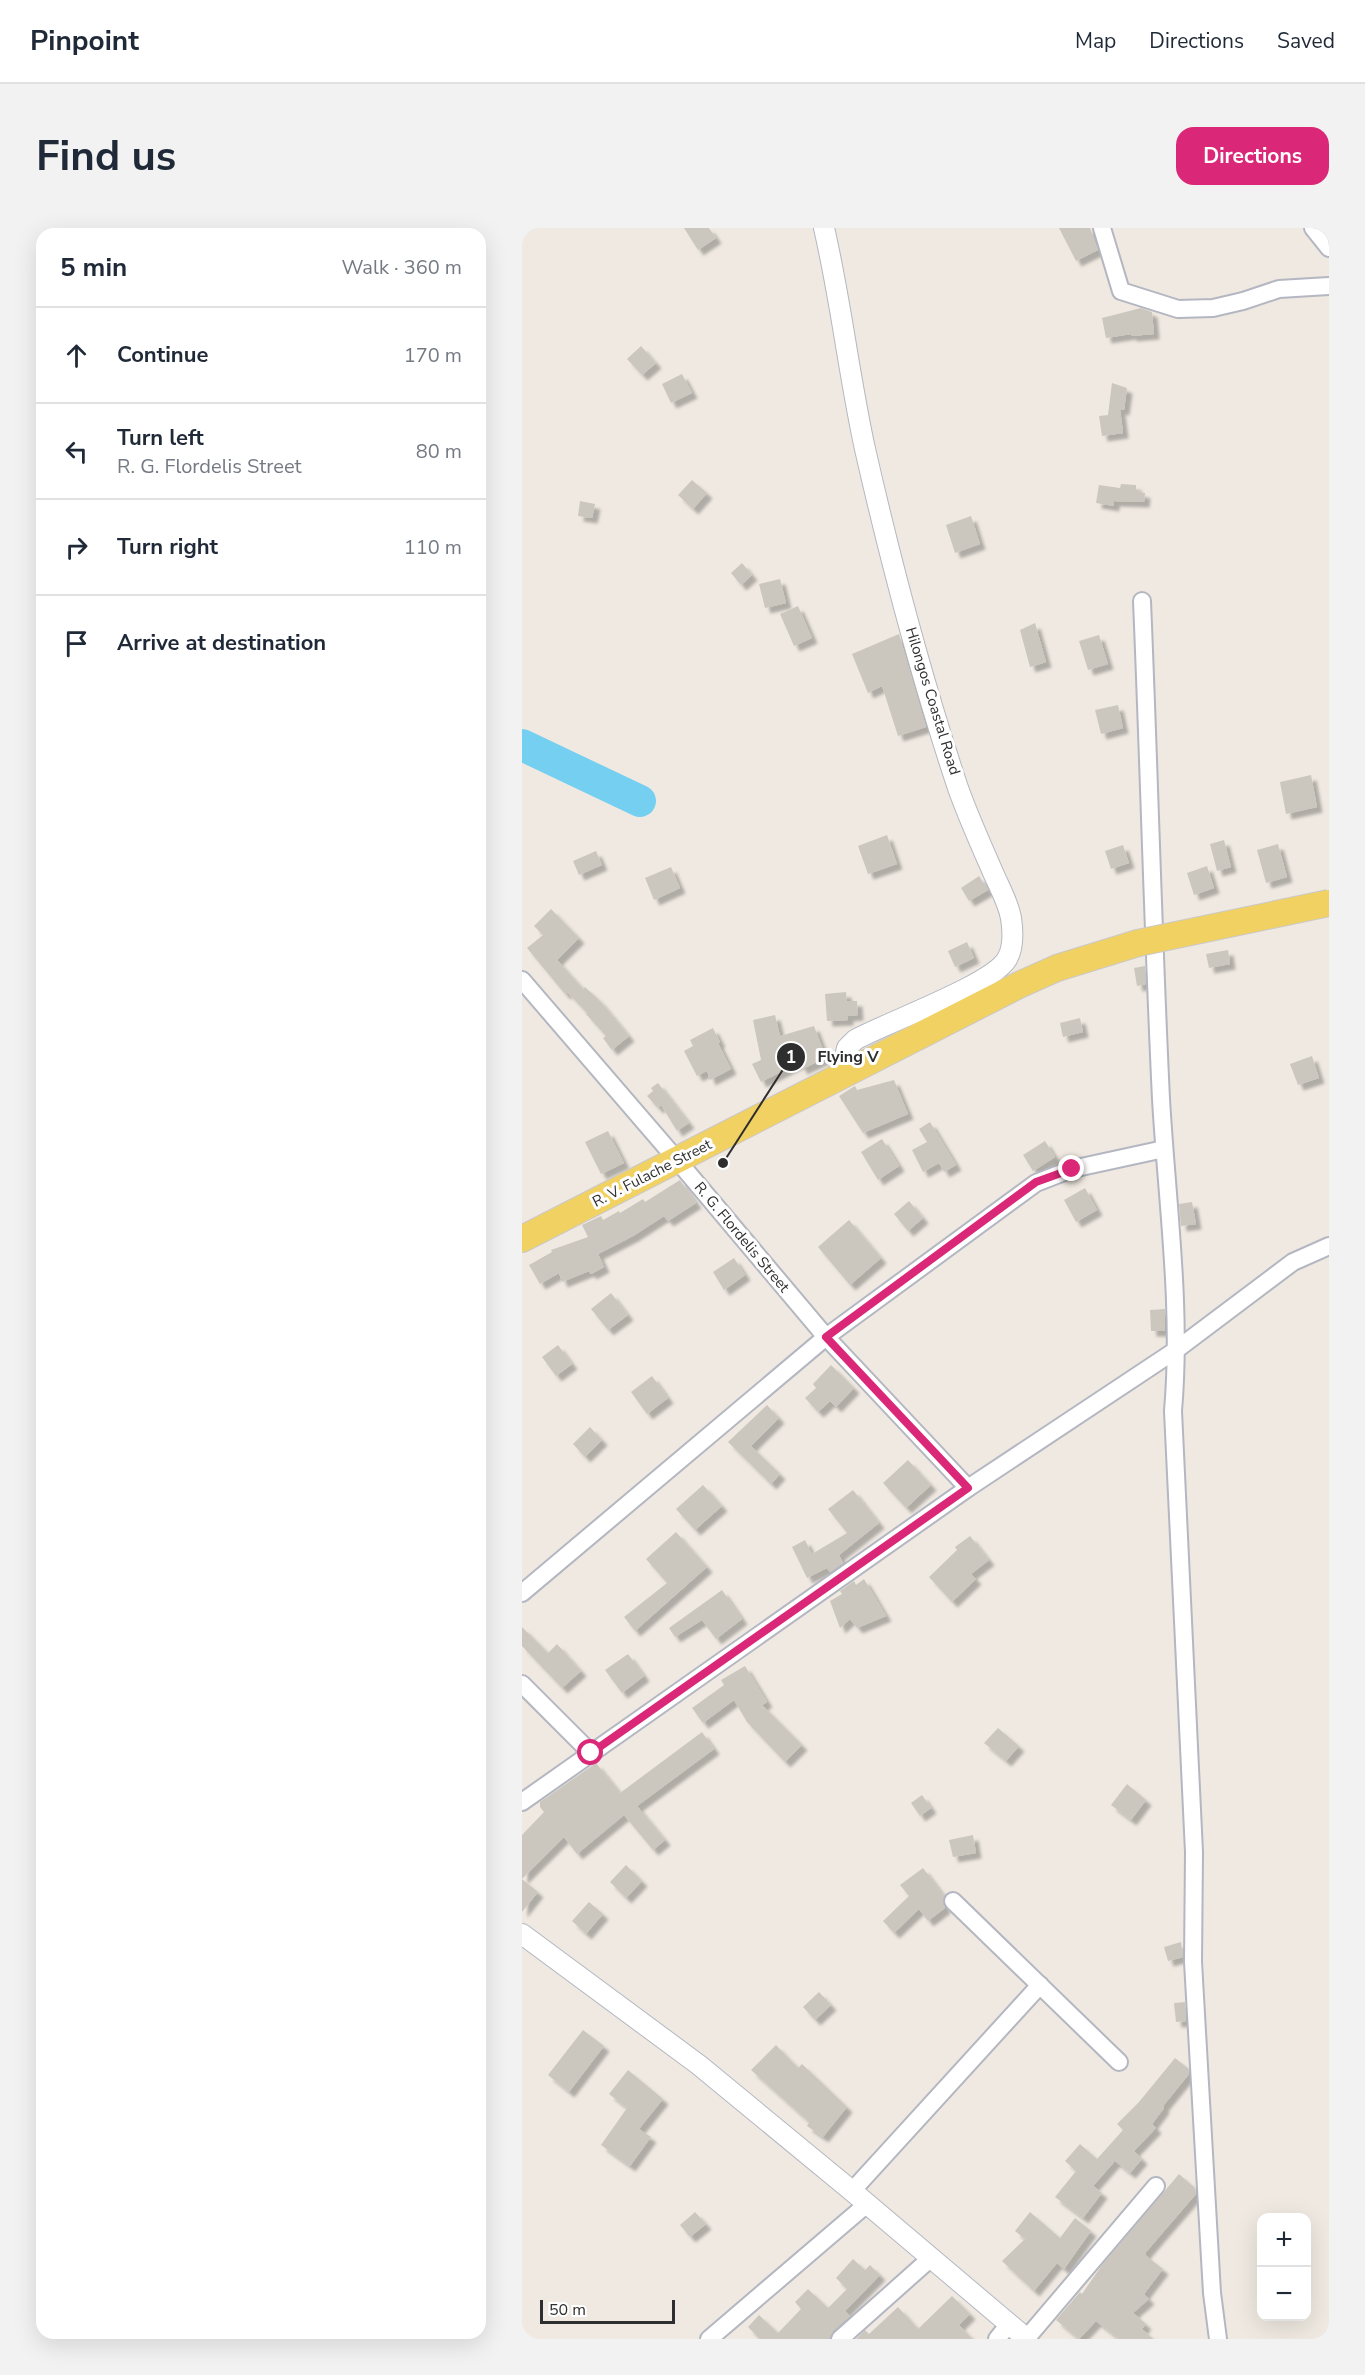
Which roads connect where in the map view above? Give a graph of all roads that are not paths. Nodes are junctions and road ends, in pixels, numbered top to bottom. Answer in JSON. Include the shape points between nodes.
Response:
{"nodes":[{"id":1,"x":824,"y":228,"type":"edge"},
{"id":2,"x":1102,"y":228,"type":"edge"},
{"id":3,"x":1313,"y":228,"type":"edge"},
{"id":4,"x":1329,"y":248,"type":"edge"},
{"id":5,"x":1329,"y":286,"type":"edge"},
{"id":6,"x":1142,"y":601,"type":"dead end"},
{"id":7,"x":1329,"y":903,"type":"edge"},
{"id":8,"x":522,"y":980,"type":"edge"},
{"id":9,"x":843,"y":1074,"type":"junction"},
{"id":10,"x":1164,"y":1149,"type":"junction"},
{"id":11,"x":677,"y":1160,"type":"junction"},
{"id":12,"x":522,"y":1239,"type":"edge"},
{"id":13,"x":1329,"y":1246,"type":"edge"},
{"id":14,"x":826,"y":1337,"type":"junction"},
{"id":15,"x":1176,"y":1350,"type":"junction"},
{"id":16,"x":968,"y":1488,"type":"junction"},
{"id":17,"x":522,"y":1593,"type":"edge"},
{"id":18,"x":522,"y":1684,"type":"edge"},
{"id":19,"x":591,"y":1753,"type":"junction"},
{"id":20,"x":522,"y":1802,"type":"edge"},
{"id":21,"x":953,"y":1901,"type":"dead end"},
{"id":22,"x":522,"y":1934,"type":"edge"},
{"id":23,"x":1040,"y":1984,"type":"junction"},
{"id":24,"x":1119,"y":2062,"type":"dead end"},
{"id":25,"x":1156,"y":2186,"type":"dead end"},
{"id":26,"x":852,"y":2191,"type":"junction"},
{"id":27,"x":867,"y":2204,"type":"junction"},
{"id":28,"x":931,"y":2258,"type":"junction"},
{"id":29,"x":1003,"y":2331,"type":"edge"},
{"id":30,"x":709,"y":2339,"type":"edge"},
{"id":31,"x":840,"y":2339,"type":"edge"},
{"id":32,"x":1027,"y":2339,"type":"edge"},
{"id":33,"x":1218,"y":2339,"type":"edge"}],
"edges":[{"from":1,"to":9,"type":"street","name":"Hilongos Coastal Road","via":[[865,447],[905,608],[968,817],[1003,896],[1012,931],[1011,948],[1000,968],[977,983],[855,1040],[847,1048]]},
{"from":2,"to":5,"type":"street","via":[[1121,291],[1178,309],[1213,308],[1279,289]]},
{"from":3,"to":4,"type":"street"},
{"from":6,"to":10,"type":"street"},
{"from":7,"to":9,"type":"main road","name":"R. V. Fulache Street","bridge":true,"via":[[1138,943],[1058,968]]},
{"from":8,"to":11,"type":"street","name":"R. G. Flordelis Street"},
{"from":9,"to":11,"type":"main road","name":"R. V. Fulache Street"},
{"from":10,"to":14,"type":"street","via":[[1072,1169],[1036,1182]]},
{"from":10,"to":15,"type":"street"},
{"from":11,"to":12,"type":"main road","name":"R. V. Fulache Street"},
{"from":11,"to":14,"type":"street","name":"R. G. Flordelis Street"},
{"from":13,"to":15,"type":"street","via":[[1293,1262]]},
{"from":14,"to":16,"type":"street","name":"R. G. Flordelis Street"},
{"from":14,"to":17,"type":"street"},
{"from":15,"to":16,"type":"street"},
{"from":15,"to":33,"type":"street","via":[[1173,1411],[1194,1852],[1193,1962]]},
{"from":16,"to":19,"type":"street"},
{"from":18,"to":19,"type":"street"},
{"from":19,"to":20,"type":"street"},
{"from":21,"to":23,"type":"street"},
{"from":22,"to":26,"type":"street","via":[[699,2065]]},
{"from":23,"to":24,"type":"street"},
{"from":23,"to":26,"type":"street"},
{"from":25,"to":32,"type":"street"},
{"from":26,"to":27,"type":"street"},
{"from":27,"to":28,"type":"street"},
{"from":27,"to":30,"type":"street"},
{"from":28,"to":29,"type":"street"},
{"from":28,"to":31,"type":"street"},
{"from":29,"to":32,"type":"street"}]}
